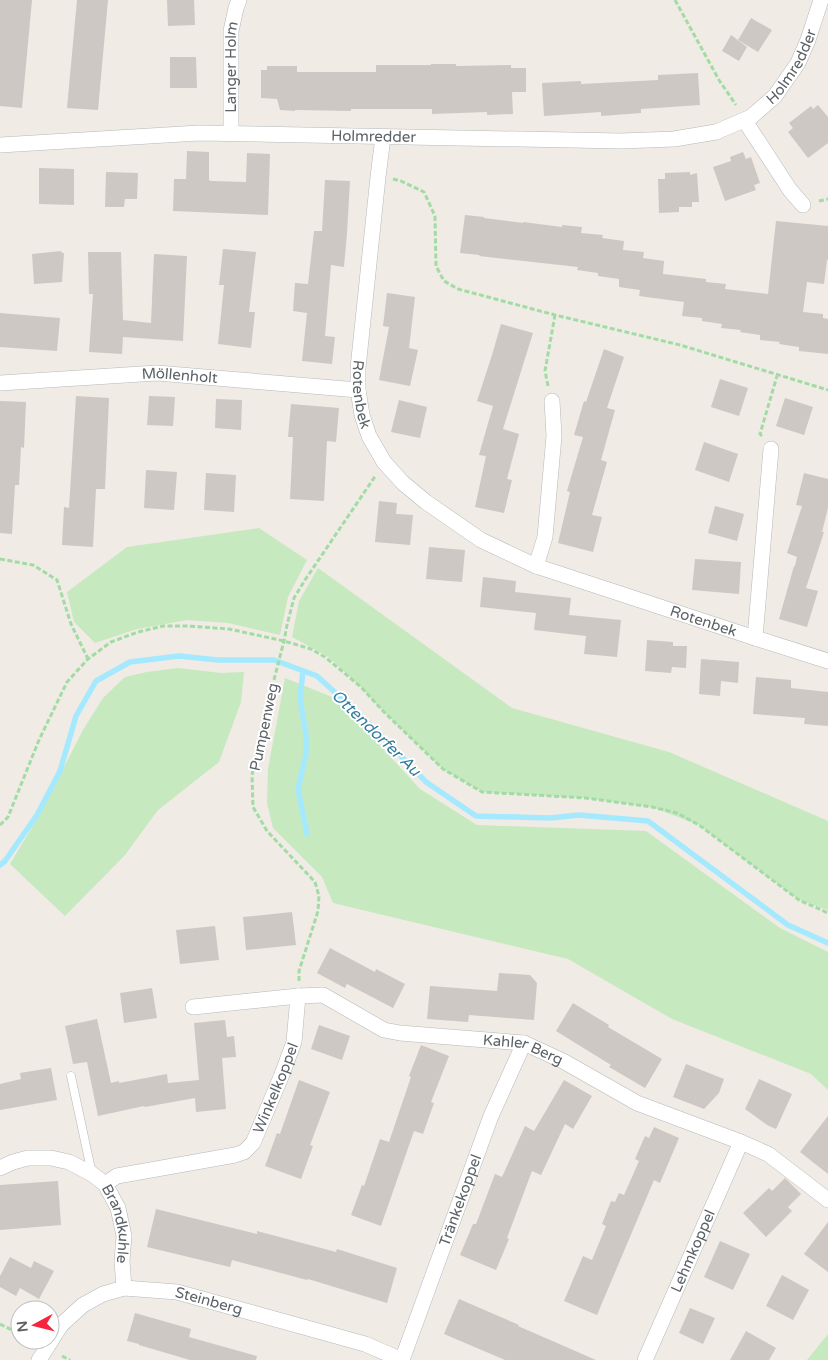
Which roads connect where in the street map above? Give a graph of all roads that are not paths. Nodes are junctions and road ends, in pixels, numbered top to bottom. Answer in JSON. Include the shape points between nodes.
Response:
{"nodes":[{"id":1,"x":238,"y":0,"type":"edge"},
{"id":2,"x":821,"y":0,"type":"edge"},
{"id":3,"x":745,"y":120,"type":"junction"},
{"id":4,"x":231,"y":133,"type":"junction"},
{"id":5,"x":383,"y":137,"type":"junction"},
{"id":6,"x":0,"y":145,"type":"edge"},
{"id":7,"x":803,"y":205,"type":"dead end"},
{"id":8,"x":0,"y":383,"type":"edge"},
{"id":9,"x":358,"y":390,"type":"junction"},
{"id":10,"x":552,"y":401,"type":"road end"},
{"id":11,"x":771,"y":449,"type":"road end"},
{"id":12,"x":536,"y":566,"type":"junction"},
{"id":13,"x":755,"y":638,"type":"junction"},
{"id":14,"x":828,"y":661,"type":"edge"},
{"id":15,"x":298,"y":996,"type":"junction"},
{"id":16,"x":193,"y":1007,"type":"dead end"},
{"id":17,"x":524,"y":1043,"type":"junction"},
{"id":18,"x":70,"y":1076,"type":"dead end"},
{"id":19,"x":741,"y":1142,"type":"junction"},
{"id":20,"x":0,"y":1168,"type":"edge"},
{"id":21,"x":92,"y":1174,"type":"junction"},
{"id":22,"x":105,"y":1184,"type":"junction"},
{"id":23,"x":828,"y":1200,"type":"edge"},
{"id":24,"x":124,"y":1288,"type":"junction"},
{"id":25,"x":39,"y":1360,"type":"edge"},
{"id":26,"x":402,"y":1360,"type":"edge"},
{"id":27,"x":645,"y":1360,"type":"edge"}],
"edges":[{"from":1,"to":4,"type":"street","name":"Langer Holm","via":[[231,31]]},
{"from":2,"to":3,"type":"street","name":"Holmredder","via":[[798,63],[775,96]]},
{"from":3,"to":5,"type":"street","name":"Holmredder","via":[[716,132],[674,139]]},
{"from":3,"to":7,"type":"street"},
{"from":4,"to":5,"type":"street","name":"Holmredder"},
{"from":4,"to":6,"type":"street","name":"Holmredder"},
{"from":5,"to":9,"type":"street","name":"Rotenbek"},
{"from":8,"to":9,"type":"street","name":"Möllenholt","via":[[157,373]]},
{"from":9,"to":12,"type":"street","name":"Rotenbek","via":[[369,436],[384,462],[403,483],[481,540]]},
{"from":10,"to":12,"type":"street","via":[[554,436],[545,538]]},
{"from":11,"to":13,"type":"street","name":"Rotenbek"},
{"from":12,"to":13,"type":"street","name":"Rotenbek"},
{"from":13,"to":14,"type":"street","name":"Rotenbek"},
{"from":15,"to":16,"type":"street","name":"Kahler Berg"},
{"from":15,"to":17,"type":"street","name":"Kahler Berg","via":[[323,995],[384,1030]]},
{"from":15,"to":22,"type":"street","name":"Winkelkoppel","via":[[294,1042],[252,1142],[244,1152],[117,1176]]},
{"from":17,"to":19,"type":"street","name":"Kahler Berg","via":[[637,1103]]},
{"from":17,"to":26,"type":"street","name":"Tränkekoppel","via":[[491,1116]]},
{"from":18,"to":21,"type":"lane"},
{"from":19,"to":23,"type":"street","name":"Kahler Berg","via":[[768,1154]]},
{"from":19,"to":27,"type":"street","name":"Lehmkoppel"},
{"from":20,"to":21,"type":"street","name":"Brandkuhle","via":[[28,1158],[51,1158]]},
{"from":21,"to":22,"type":"street","name":"Brandkuhle"},
{"from":22,"to":24,"type":"street","name":"Brandkuhle","via":[[118,1208],[124,1236]]},
{"from":24,"to":25,"type":"street","name":"Steinberg","via":[[103,1294],[83,1305],[62,1326]]},
{"from":24,"to":26,"type":"street","name":"Steinberg","via":[[177,1292],[365,1344]]}]}
